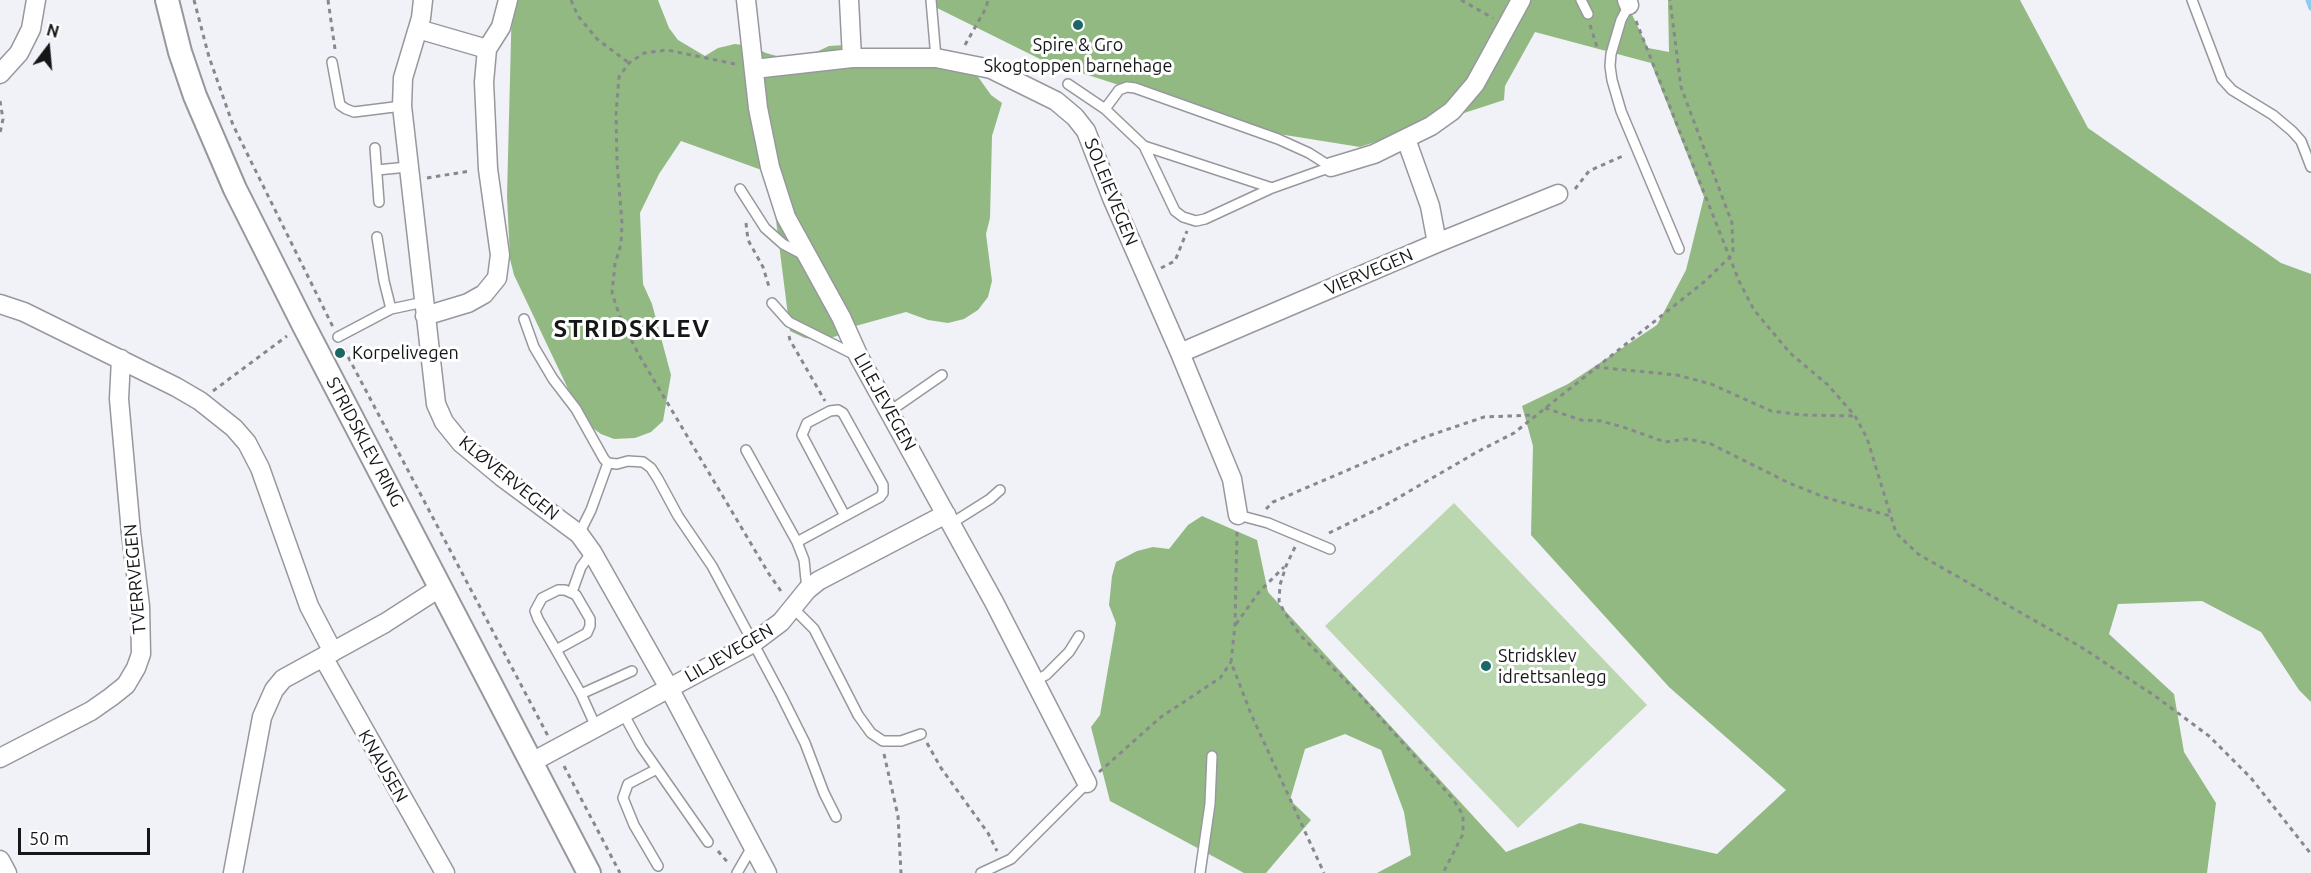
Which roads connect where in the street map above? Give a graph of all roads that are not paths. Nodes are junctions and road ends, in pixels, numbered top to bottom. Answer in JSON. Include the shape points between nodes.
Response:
{"nodes":[{"id":1,"x":36,"y":0,"type":"edge"},
{"id":2,"x":167,"y":0,"type":"edge"},
{"id":3,"x":423,"y":0,"type":"edge"},
{"id":4,"x":508,"y":0,"type":"edge"},
{"id":5,"x":746,"y":0,"type":"edge"},
{"id":6,"x":849,"y":0,"type":"edge"},
{"id":7,"x":931,"y":0,"type":"edge"},
{"id":8,"x":1521,"y":0,"type":"edge"},
{"id":9,"x":1581,"y":0,"type":"edge"},
{"id":10,"x":2192,"y":0,"type":"edge"},
{"id":11,"x":1628,"y":3,"type":"edge"},
{"id":12,"x":1588,"y":14,"type":"road end"},
{"id":13,"x":418,"y":29,"type":"junction"},
{"id":14,"x":487,"y":49,"type":"junction"},
{"id":15,"x":852,"y":58,"type":"junction"},
{"id":16,"x":945,"y":59,"type":"junction"},
{"id":17,"x":332,"y":62,"type":"road end"},
{"id":18,"x":754,"y":69,"type":"junction"},
{"id":19,"x":0,"y":74,"type":"edge"},
{"id":20,"x":1068,"y":84,"type":"dead end"},
{"id":21,"x":402,"y":106,"type":"junction"},
{"id":22,"x":1105,"y":109,"type":"junction"},
{"id":23,"x":1406,"y":139,"type":"junction"},
{"id":24,"x":1144,"y":146,"type":"junction"},
{"id":25,"x":375,"y":148,"type":"dead end"},
{"id":26,"x":1331,"y":167,"type":"junction"},
{"id":27,"x":2311,"y":167,"type":"edge"},
{"id":28,"x":377,"y":170,"type":"junction"},
{"id":29,"x":409,"y":174,"type":"junction"},
{"id":30,"x":1272,"y":188,"type":"junction"},
{"id":31,"x":740,"y":189,"type":"dead end"},
{"id":32,"x":1558,"y":194,"type":"road end"},
{"id":33,"x":379,"y":202,"type":"dead end"},
{"id":34,"x":377,"y":237,"type":"dead end"},
{"id":35,"x":1437,"y":243,"type":"junction"},
{"id":36,"x":1679,"y":249,"type":"dead end"},
{"id":37,"x":807,"y":256,"type":"junction"},
{"id":38,"x":771,"y":303,"type":"road end"},
{"id":39,"x":0,"y":304,"type":"edge"},
{"id":40,"x":391,"y":309,"type":"junction"},
{"id":41,"x":424,"y":309,"type":"junction"},
{"id":42,"x":524,"y":319,"type":"dead end"},
{"id":43,"x":338,"y":337,"type":"road end"},
{"id":44,"x":1180,"y":353,"type":"junction"},
{"id":45,"x":859,"y":357,"type":"junction"},
{"id":46,"x":121,"y":359,"type":"junction"},
{"id":47,"x":942,"y":375,"type":"dead end"},
{"id":48,"x":890,"y":411,"type":"junction"},
{"id":49,"x":746,"y":450,"type":"dead end"},
{"id":50,"x":608,"y":463,"type":"junction"},
{"id":51,"x":1000,"y":490,"type":"dead end"},
{"id":52,"x":845,"y":516,"type":"junction"},
{"id":53,"x":1246,"y":517,"type":"joint"},
{"id":54,"x":949,"y":518,"type":"junction"},
{"id":55,"x":579,"y":534,"type":"junction"},
{"id":56,"x":797,"y":542,"type":"junction"},
{"id":57,"x":1330,"y":549,"type":"dead end"},
{"id":58,"x":592,"y":552,"type":"junction"},
{"id":59,"x":441,"y":587,"type":"junction"},
{"id":60,"x":807,"y":590,"type":"junction"},
{"id":61,"x":572,"y":592,"type":"junction"},
{"id":62,"x":793,"y":608,"type":"junction"},
{"id":63,"x":1079,"y":636,"type":"dead end"},
{"id":64,"x":753,"y":643,"type":"junction"},
{"id":65,"x":556,"y":650,"type":"junction"},
{"id":66,"x":328,"y":655,"type":"junction"},
{"id":67,"x":632,"y":671,"type":"dead end"},
{"id":68,"x":1034,"y":681,"type":"junction"},
{"id":69,"x":669,"y":688,"type":"junction"},
{"id":70,"x":581,"y":694,"type":"junction"},
{"id":71,"x":622,"y":713,"type":"junction"},
{"id":72,"x":596,"y":727,"type":"junction"},
{"id":73,"x":921,"y":734,"type":"road end"},
{"id":74,"x":1212,"y":756,"type":"dead end"},
{"id":75,"x":0,"y":758,"type":"edge"},
{"id":76,"x":532,"y":762,"type":"junction"},
{"id":77,"x":657,"y":769,"type":"junction"},
{"id":78,"x":1087,"y":783,"type":"joint"},
{"id":79,"x":836,"y":817,"type":"dead end"},
{"id":80,"x":708,"y":842,"type":"road end"},
{"id":81,"x":752,"y":847,"type":"junction"},
{"id":82,"x":0,"y":860,"type":"edge"},
{"id":83,"x":658,"y":866,"type":"dead end"},
{"id":84,"x":738,"y":872,"type":"edge"},
{"id":85,"x":7,"y":873,"type":"edge"},
{"id":86,"x":233,"y":873,"type":"edge"},
{"id":87,"x":445,"y":873,"type":"edge"},
{"id":88,"x":589,"y":873,"type":"edge"},
{"id":89,"x":767,"y":873,"type":"edge"},
{"id":90,"x":981,"y":873,"type":"edge"},
{"id":91,"x":1200,"y":873,"type":"edge"}],
"edges":[{"from":1,"to":19,"type":"street","via":[[31,29],[19,53]]},
{"from":2,"to":59,"type":"street","name":"STRIDSKLEV RING","via":[[180,52],[213,140],[303,324]]},
{"from":3,"to":13,"type":"street","name":"KLØVERVEGEN"},
{"from":4,"to":14,"type":"street","via":[[501,27]]},
{"from":5,"to":18,"type":"street","name":"LILEJEVEGEN"},
{"from":6,"to":15,"type":"street"},
{"from":7,"to":16,"type":"lane"},
{"from":8,"to":23,"type":"street","via":[[1475,84],[1452,111]]},
{"from":9,"to":12,"type":"lane"},
{"from":10,"to":27,"type":"lane","via":[[2222,79],[2232,90],[2292,130]]},
{"from":11,"to":36,"type":"lane","via":[[1610,66],[1621,111]]},
{"from":13,"to":14,"type":"street"},
{"from":13,"to":21,"type":"street","name":"KLØVERVEGEN","via":[[403,78]]},
{"from":14,"to":41,"type":"street","via":[[484,82],[488,169],[500,255],[497,278],[484,294],[468,303]]},
{"from":15,"to":16,"type":"street","name":"SOLEIEVEGEN"},
{"from":15,"to":18,"type":"street","name":"SOLEIEVEGEN"},
{"from":16,"to":44,"type":"street","name":"SOLEIEVEGEN","via":[[990,69],[1024,84],[1056,101],[1075,117],[1086,131]]},
{"from":17,"to":21,"type":"lane","via":[[340,105],[346,110]]},
{"from":18,"to":37,"type":"street","name":"LILEJEVEGEN","via":[[770,167],[786,217]]},
{"from":20,"to":22,"type":"lane"},
{"from":21,"to":29,"type":"street","name":"KLØVERVEGEN"},
{"from":22,"to":24,"type":"lane"},
{"from":22,"to":26,"type":"lane","via":[[1119,90],[1135,88],[1278,139]]},
{"from":23,"to":26,"type":"street"},
{"from":23,"to":35,"type":"street","via":[[1430,206]]},
{"from":24,"to":30,"type":"lane"},
{"from":24,"to":30,"type":"lane","via":[[1175,211],[1190,220],[1205,219]]},
{"from":25,"to":28,"type":"lane"},
{"from":26,"to":30,"type":"lane"},
{"from":28,"to":29,"type":"lane"},
{"from":28,"to":33,"type":"lane"},
{"from":29,"to":41,"type":"street","name":"KLØVERVEGEN"},
{"from":31,"to":37,"type":"lane","via":[[765,228],[783,244]]},
{"from":32,"to":35,"type":"street","name":"VIERVEGEN"},
{"from":34,"to":40,"type":"lane"},
{"from":35,"to":44,"type":"street","name":"VIERVEGEN"},
{"from":37,"to":45,"type":"street","name":"LILEJEVEGEN"},
{"from":38,"to":45,"type":"lane","via":[[789,322]]},
{"from":39,"to":46,"type":"street"},
{"from":40,"to":41,"type":"lane"},
{"from":40,"to":43,"type":"lane"},
{"from":41,"to":55,"type":"street","name":"KLØVERVEGEN","via":[[436,404],[444,422],[477,457]]},
{"from":42,"to":50,"type":"lane","via":[[534,346]]},
{"from":44,"to":53,"type":"street","name":"SOLEIEVEGEN"},
{"from":45,"to":48,"type":"street","name":"LILEJEVEGEN"},
{"from":46,"to":66,"type":"street","via":[[200,401],[247,443],[269,492]]},
{"from":46,"to":75,"type":"street","name":"TVERRVEGEN","via":[[118,399],[140,606],[141,654],[126,685],[111,697]]},
{"from":47,"to":48,"type":"lane"},
{"from":48,"to":54,"type":"street","name":"LILEJEVEGEN"},
{"from":49,"to":56,"type":"lane"},
{"from":50,"to":55,"type":"lane"},
{"from":50,"to":64,"type":"lane","via":[[638,461],[651,468],[712,566]]},
{"from":51,"to":54,"type":"lane","via":[[990,499]]},
{"from":52,"to":52,"type":"lane","via":[[880,498],[883,485],[838,410],[807,423],[802,435]]},
{"from":52,"to":56,"type":"lane"},
{"from":53,"to":57,"type":"lane"},
{"from":54,"to":60,"type":"street","name":"LILJEVEGEN","via":[[818,581]]},
{"from":54,"to":68,"type":"street","name":"LILEJEVEGEN"},
{"from":55,"to":58,"type":"street","name":"KLØVERVEGEN"},
{"from":56,"to":60,"type":"lane","via":[[804,560]]},
{"from":58,"to":61,"type":"lane"},
{"from":58,"to":69,"type":"street","name":"KLØVERVEGEN"},
{"from":59,"to":66,"type":"street"},
{"from":59,"to":76,"type":"street","name":"STRIDSKLEV RING"},
{"from":60,"to":62,"type":"street","name":"LILJEVEGEN"},
{"from":61,"to":65,"type":"lane","via":[[591,626],[587,633]]},
{"from":61,"to":65,"type":"lane","via":[[558,590],[542,598],[535,611]]},
{"from":62,"to":64,"type":"street","name":"LILJEVEGEN"},
{"from":62,"to":73,"type":"lane","via":[[814,629],[871,733],[883,741],[901,741]]},
{"from":63,"to":68,"type":"lane","via":[[1058,664]]},
{"from":64,"to":69,"type":"street","name":"LILJEVEGEN"},
{"from":64,"to":79,"type":"lane","via":[[805,743]]},
{"from":65,"to":70,"type":"lane"},
{"from":66,"to":86,"type":"street","via":[[283,679],[267,701]]},
{"from":66,"to":87,"type":"street","name":"KNAUSEN"},
{"from":67,"to":70,"type":"lane"},
{"from":68,"to":78,"type":"street","name":"LILEJEVEGEN"},
{"from":69,"to":71,"type":"street","name":"LILJEVEGEN"},
{"from":69,"to":81,"type":"street","name":"KLØVERVEGEN"},
{"from":70,"to":72,"type":"lane"},
{"from":71,"to":72,"type":"street","name":"LILJEVEGEN"},
{"from":71,"to":77,"type":"lane"},
{"from":72,"to":76,"type":"street","name":"LILJEVEGEN"},
{"from":74,"to":91,"type":"lane"},
{"from":76,"to":88,"type":"street","name":"STRIDSKLEV RING"},
{"from":77,"to":80,"type":"lane"},
{"from":77,"to":83,"type":"lane","via":[[628,784],[623,798]]},
{"from":78,"to":90,"type":"lane","via":[[1011,860]]},
{"from":81,"to":84,"type":"lane"},
{"from":81,"to":89,"type":"street","name":"KLØVERVEGEN"},
{"from":82,"to":85,"type":"street"}]}
